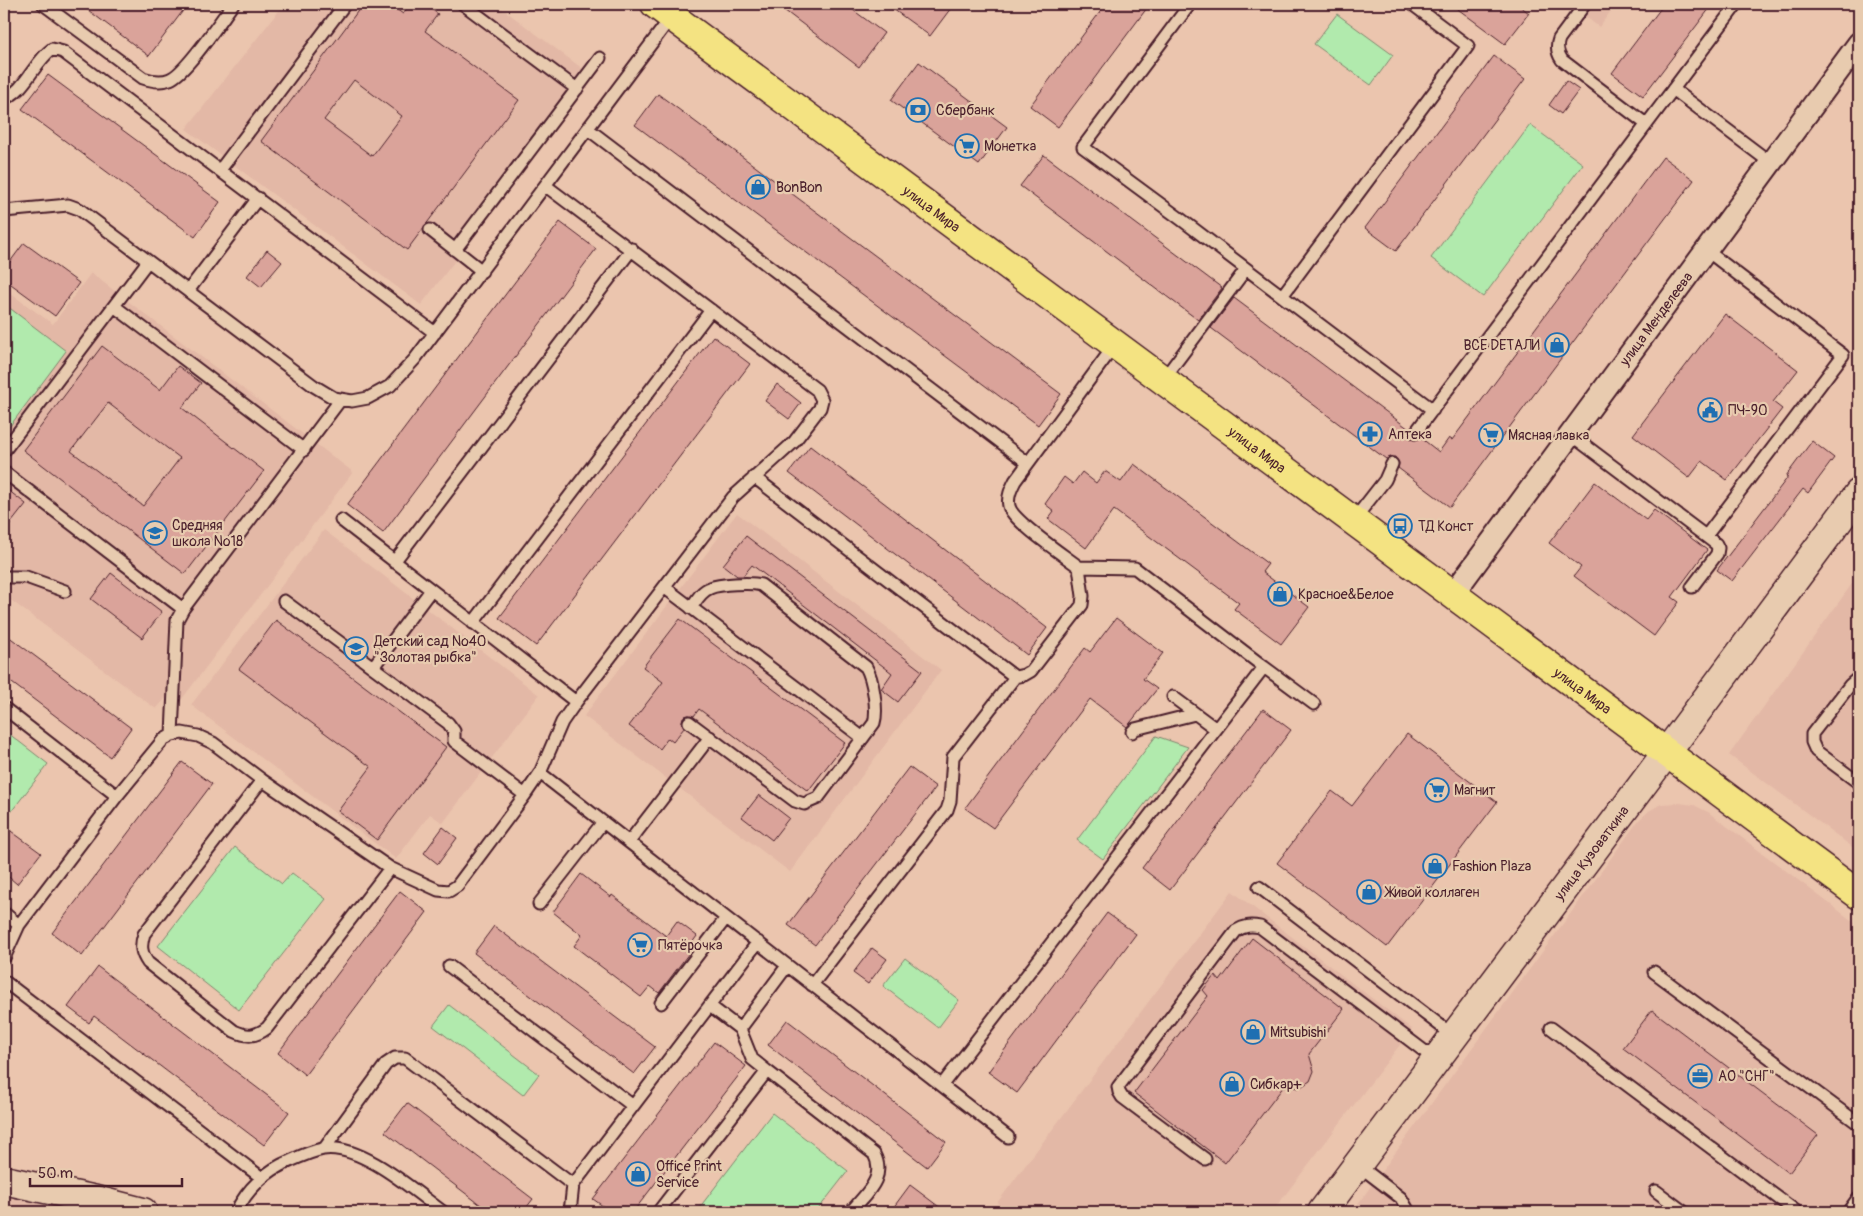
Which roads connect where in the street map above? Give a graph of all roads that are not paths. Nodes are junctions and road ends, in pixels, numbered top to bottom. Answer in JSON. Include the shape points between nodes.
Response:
{"nodes":[{"id":1,"x":43,"y":4,"type":"edge"},
{"id":2,"x":233,"y":4,"type":"edge"},
{"id":3,"x":345,"y":4,"type":"edge"},
{"id":4,"x":463,"y":4,"type":"edge"},
{"id":5,"x":1190,"y":4,"type":"edge"},
{"id":6,"x":1412,"y":4,"type":"edge"},
{"id":7,"x":1585,"y":4,"type":"edge"},
{"id":8,"x":1737,"y":4,"type":"edge"},
{"id":9,"x":663,"y":10,"type":"edge"},
{"id":10,"x":1859,"y":43,"type":"edge"},
{"id":11,"x":600,"y":58,"type":"dead end"},
{"id":12,"x":577,"y":89,"type":"junction"},
{"id":13,"x":1673,"y":89,"type":"junction"},
{"id":14,"x":4,"y":98,"type":"edge"},
{"id":15,"x":1646,"y":124,"type":"junction"},
{"id":16,"x":588,"y":129,"type":"junction"},
{"id":17,"x":1771,"y":163,"type":"junction"},
{"id":18,"x":220,"y":170,"type":"junction"},
{"id":19,"x":546,"y":186,"type":"junction"},
{"id":20,"x":258,"y":198,"type":"junction"},
{"id":21,"x":4,"y":211,"type":"edge"},
{"id":22,"x":430,"y":230,"type":"dead end"},
{"id":23,"x":632,"y":249,"type":"junction"},
{"id":24,"x":455,"y":250,"type":"junction"},
{"id":25,"x":1706,"y":250,"type":"junction"},
{"id":26,"x":148,"y":261,"type":"junction"},
{"id":27,"x":1246,"y":268,"type":"junction"},
{"id":28,"x":482,"y":271,"type":"junction"},
{"id":29,"x":188,"y":291,"type":"junction"},
{"id":30,"x":1282,"y":296,"type":"junction"},
{"id":31,"x":114,"y":306,"type":"junction"},
{"id":32,"x":711,"y":310,"type":"junction"},
{"id":33,"x":435,"y":334,"type":"junction"},
{"id":34,"x":1114,"y":346,"type":"junction"},
{"id":35,"x":1162,"y":381,"type":"junction"},
{"id":36,"x":341,"y":399,"type":"junction"},
{"id":37,"x":1433,"y":410,"type":"junction"},
{"id":38,"x":1415,"y":434,"type":"dead end"},
{"id":39,"x":1570,"y":434,"type":"junction"},
{"id":40,"x":304,"y":450,"type":"junction"},
{"id":41,"x":4,"y":452,"type":"edge"},
{"id":42,"x":1028,"y":463,"type":"junction"},
{"id":43,"x":1392,"y":464,"type":"dead end"},
{"id":44,"x":4,"y":472,"type":"edge"},
{"id":45,"x":754,"y":477,"type":"junction"},
{"id":46,"x":1859,"y":493,"type":"edge"},
{"id":47,"x":341,"y":520,"type":"dead end"},
{"id":48,"x":1354,"y":521,"type":"junction"},
{"id":49,"x":1706,"y":536,"type":"junction"},
{"id":50,"x":394,"y":562,"type":"junction"},
{"id":51,"x":1079,"y":566,"type":"junction"},
{"id":52,"x":4,"y":577,"type":"edge"},
{"id":53,"x":664,"y":587,"type":"junction"},
{"id":54,"x":1692,"y":588,"type":"dead end"},
{"id":55,"x":430,"y":590,"type":"junction"},
{"id":56,"x":65,"y":591,"type":"dead end"},
{"id":57,"x":1453,"y":594,"type":"junction"},
{"id":58,"x":284,"y":601,"type":"dead end"},
{"id":59,"x":691,"y":608,"type":"junction"},
{"id":60,"x":183,"y":609,"type":"junction"},
{"id":61,"x":473,"y":623,"type":"junction"},
{"id":62,"x":373,"y":667,"type":"junction"},
{"id":63,"x":1264,"y":667,"type":"junction"},
{"id":64,"x":1015,"y":677,"type":"junction"},
{"id":65,"x":1859,"y":677,"type":"edge"},
{"id":66,"x":1173,"y":697,"type":"dead end"},
{"id":67,"x":576,"y":702,"type":"junction"},
{"id":68,"x":1314,"y":704,"type":"dead end"},
{"id":69,"x":4,"y":708,"type":"edge"},
{"id":70,"x":1195,"y":714,"type":"junction"},
{"id":71,"x":689,"y":722,"type":"dead end"},
{"id":72,"x":1216,"y":730,"type":"junction"},
{"id":73,"x":1132,"y":732,"type":"dead end"},
{"id":74,"x":172,"y":735,"type":"junction"},
{"id":75,"x":710,"y":737,"type":"junction"},
{"id":76,"x":863,"y":738,"type":"junction"},
{"id":77,"x":1667,"y":752,"type":"junction"},
{"id":78,"x":540,"y":773,"type":"junction"},
{"id":79,"x":262,"y":780,"type":"junction"},
{"id":80,"x":1859,"y":784,"type":"edge"},
{"id":81,"x":525,"y":795,"type":"junction"},
{"id":82,"x":117,"y":796,"type":"junction"},
{"id":83,"x":603,"y":822,"type":"junction"},
{"id":84,"x":629,"y":842,"type":"junction"},
{"id":85,"x":390,"y":868,"type":"junction"},
{"id":86,"x":1259,"y":887,"type":"dead end"},
{"id":87,"x":1859,"y":895,"type":"edge"},
{"id":88,"x":539,"y":904,"type":"dead end"},
{"id":89,"x":4,"y":913,"type":"edge"},
{"id":90,"x":726,"y":918,"type":"junction"},
{"id":91,"x":19,"y":925,"type":"junction"},
{"id":92,"x":758,"y":942,"type":"junction"},
{"id":93,"x":4,"y":958,"type":"edge"},
{"id":94,"x":449,"y":966,"type":"dead end"},
{"id":95,"x":787,"y":966,"type":"junction"},
{"id":96,"x":1654,"y":972,"type":"dead end"},
{"id":97,"x":4,"y":981,"type":"edge"},
{"id":98,"x":812,"y":985,"type":"junction"},
{"id":99,"x":661,"y":1003,"type":"dead end"},
{"id":100,"x":710,"y":1006,"type":"junction"},
{"id":101,"x":1551,"y":1028,"type":"dead end"},
{"id":102,"x":740,"y":1029,"type":"junction"},
{"id":103,"x":1454,"y":1036,"type":"junction"},
{"id":104,"x":1436,"y":1060,"type":"junction"},
{"id":105,"x":767,"y":1070,"type":"junction"},
{"id":106,"x":942,"y":1085,"type":"junction"},
{"id":107,"x":633,"y":1106,"type":"junction"},
{"id":108,"x":1859,"y":1124,"type":"edge"},
{"id":109,"x":1008,"y":1137,"type":"dead end"},
{"id":110,"x":324,"y":1149,"type":"junction"},
{"id":111,"x":1205,"y":1159,"type":"dead end"},
{"id":112,"x":1358,"y":1165,"type":"junction"},
{"id":113,"x":262,"y":1178,"type":"junction"},
{"id":114,"x":4,"y":1180,"type":"edge"},
{"id":115,"x":573,"y":1185,"type":"junction"},
{"id":116,"x":1656,"y":1191,"type":"dead end"},
{"id":117,"x":1859,"y":1197,"type":"edge"},
{"id":118,"x":143,"y":1212,"type":"edge"},
{"id":119,"x":236,"y":1212,"type":"edge"},
{"id":120,"x":443,"y":1212,"type":"edge"},
{"id":121,"x":570,"y":1212,"type":"edge"},
{"id":122,"x":658,"y":1212,"type":"edge"},
{"id":123,"x":851,"y":1212,"type":"edge"},
{"id":124,"x":1322,"y":1212,"type":"edge"},
{"id":125,"x":1409,"y":1212,"type":"edge"},
{"id":126,"x":1684,"y":1212,"type":"edge"},
{"id":127,"x":1797,"y":1212,"type":"edge"},
{"id":128,"x":1848,"y":1212,"type":"edge"}],
"edges":[{"from":1,"to":2,"type":"lane","via":[[143,78],[156,82],[170,79],[183,70]]},
{"from":3,"to":18,"type":"lane"},
{"from":4,"to":12,"type":"lane"},
{"from":5,"to":27,"type":"lane","via":[[1083,148]]},
{"from":6,"to":30,"type":"lane","via":[[1468,46]]},
{"from":7,"to":15,"type":"lane","via":[[1559,39],[1558,54]]},
{"from":8,"to":13,"type":"lane"},
{"from":9,"to":16,"type":"lane"},
{"from":9,"to":34,"type":"main road","name":"улица Мира"},
{"from":10,"to":17,"type":"street","name":"улица Менделеева"},
{"from":11,"to":12,"type":"lane"},
{"from":12,"to":24,"type":"lane"},
{"from":13,"to":15,"type":"lane"},
{"from":13,"to":17,"type":"lane"},
{"from":14,"to":18,"type":"lane","via":[[15,94],[43,56],[52,49],[63,52]]},
{"from":15,"to":37,"type":"lane"},
{"from":16,"to":19,"type":"lane"},
{"from":16,"to":42,"type":"lane"},
{"from":17,"to":25,"type":"street","name":"улица Менделеева"},
{"from":18,"to":20,"type":"lane"},
{"from":19,"to":23,"type":"lane"},
{"from":19,"to":28,"type":"lane"},
{"from":20,"to":29,"type":"lane"},
{"from":20,"to":33,"type":"lane"},
{"from":21,"to":26,"type":"lane","via":[[68,205],[79,208]]},
{"from":22,"to":24,"type":"lane"},
{"from":23,"to":32,"type":"lane"},
{"from":23,"to":50,"type":"lane"},
{"from":24,"to":28,"type":"lane"},
{"from":25,"to":39,"type":"street","name":"улица Менделеева"},
{"from":25,"to":49,"type":"lane","via":[[1843,355]]},
{"from":26,"to":29,"type":"lane"},
{"from":26,"to":31,"type":"lane"},
{"from":27,"to":30,"type":"lane"},
{"from":27,"to":35,"type":"lane"},
{"from":28,"to":33,"type":"lane"},
{"from":29,"to":36,"type":"lane","via":[[314,386]]},
{"from":30,"to":37,"type":"lane"},
{"from":31,"to":40,"type":"lane"},
{"from":31,"to":41,"type":"lane"},
{"from":32,"to":45,"type":"lane","via":[[817,390],[822,400],[820,408],[794,442]]},
{"from":32,"to":61,"type":"lane"},
{"from":33,"to":36,"type":"lane","via":[[390,386],[368,398]]},
{"from":34,"to":35,"type":"main road","name":"улица Мира"},
{"from":34,"to":42,"type":"lane"},
{"from":35,"to":48,"type":"main road","name":"улица Мира"},
{"from":36,"to":40,"type":"lane"},
{"from":37,"to":38,"type":"lane"},
{"from":39,"to":49,"type":"lane"},
{"from":39,"to":57,"type":"street","name":"улица Менделеева"},
{"from":40,"to":60,"type":"lane"},
{"from":42,"to":51,"type":"lane","via":[[1009,493],[1009,508],[1017,520]]},
{"from":43,"to":48,"type":"lane","via":[[1385,480]]},
{"from":44,"to":60,"type":"lane"},
{"from":45,"to":53,"type":"lane","via":[[733,497]]},
{"from":45,"to":64,"type":"lane"},
{"from":46,"to":77,"type":"main road","name":"улица Кузоваткина"},
{"from":47,"to":50,"type":"lane"},
{"from":48,"to":57,"type":"main road","name":"улица Мира"},
{"from":49,"to":54,"type":"lane","via":[[1716,544],[1718,552]]},
{"from":50,"to":55,"type":"lane"},
{"from":51,"to":63,"type":"lane","via":[[1135,568]]},
{"from":51,"to":64,"type":"lane","via":[[1082,604],[1031,671]]},
{"from":52,"to":56,"type":"lane","via":[[26,577]]},
{"from":53,"to":59,"type":"lane"},
{"from":53,"to":67,"type":"lane"},
{"from":55,"to":61,"type":"lane"},
{"from":55,"to":62,"type":"lane"},
{"from":57,"to":77,"type":"main road","name":"улица Мира"},
{"from":58,"to":62,"type":"lane"},
{"from":59,"to":76,"type":"lane"},
{"from":59,"to":76,"type":"lane","via":[[710,588],[760,585],[866,668],[870,674],[877,715]]},
{"from":60,"to":74,"type":"lane","via":[[177,620]]},
{"from":61,"to":67,"type":"lane"},
{"from":62,"to":81,"type":"lane","via":[[448,723],[454,731],[454,741]]},
{"from":63,"to":68,"type":"lane"},
{"from":63,"to":72,"type":"lane"},
{"from":64,"to":98,"type":"lane","via":[[953,757],[950,801],[946,810]]},
{"from":65,"to":80,"type":"lane","via":[[1812,734],[1812,742],[1816,751]]},
{"from":66,"to":70,"type":"lane"},
{"from":67,"to":78,"type":"lane","via":[[562,722]]},
{"from":69,"to":82,"type":"lane"},
{"from":70,"to":72,"type":"lane"},
{"from":70,"to":73,"type":"lane"},
{"from":71,"to":75,"type":"lane"},
{"from":72,"to":106,"type":"lane"},
{"from":74,"to":79,"type":"lane","via":[[182,733],[212,742]]},
{"from":74,"to":82,"type":"lane","via":[[156,747]]},
{"from":75,"to":76,"type":"lane","via":[[795,801],[804,804],[818,798]]},
{"from":75,"to":84,"type":"lane"},
{"from":77,"to":87,"type":"main road","name":"улица Мира"},
{"from":77,"to":103,"type":"main road","name":"улица Кузоваткина"},
{"from":78,"to":81,"type":"lane"},
{"from":78,"to":83,"type":"lane"},
{"from":79,"to":85,"type":"lane"},
{"from":79,"to":85,"type":"lane","via":[[144,934],[141,944],[142,955],[148,963],[234,1031],[245,1036],[258,1035],[267,1028]]},
{"from":81,"to":85,"type":"lane","via":[[457,886],[449,891],[438,890]]},
{"from":82,"to":91,"type":"lane"},
{"from":83,"to":84,"type":"lane"},
{"from":83,"to":88,"type":"lane"},
{"from":84,"to":90,"type":"lane"},
{"from":86,"to":103,"type":"lane"},
{"from":89,"to":91,"type":"lane"},
{"from":90,"to":92,"type":"lane"},
{"from":90,"to":99,"type":"lane"},
{"from":91,"to":93,"type":"lane"},
{"from":92,"to":95,"type":"lane"},
{"from":92,"to":100,"type":"lane"},
{"from":94,"to":107,"type":"lane"},
{"from":95,"to":98,"type":"lane"},
{"from":95,"to":102,"type":"lane"},
{"from":96,"to":108,"type":"lane"},
{"from":97,"to":113,"type":"lane"},
{"from":98,"to":106,"type":"lane"},
{"from":100,"to":102,"type":"lane"},
{"from":100,"to":107,"type":"lane"},
{"from":101,"to":127,"type":"lane"},
{"from":102,"to":105,"type":"lane","via":[[752,1059]]},
{"from":103,"to":104,"type":"main road","name":"улица Кузоваткина"},
{"from":104,"to":111,"type":"lane","via":[[1260,926],[1242,927],[1118,1087],[1122,1097]]},
{"from":104,"to":112,"type":"main road","name":"улица Кузоваткина"},
{"from":105,"to":122,"type":"lane"},
{"from":105,"to":123,"type":"lane","via":[[874,1154],[879,1171],[876,1179]]},
{"from":106,"to":109,"type":"lane"},
{"from":107,"to":115,"type":"lane"},
{"from":110,"to":113,"type":"lane","via":[[283,1164]]},
{"from":110,"to":115,"type":"lane","via":[[386,1064],[395,1058],[406,1058]]},
{"from":110,"to":120,"type":"lane","via":[[359,1155],[390,1172]]},
{"from":112,"to":124,"type":"main road","name":"улица Кузоваткина"},
{"from":112,"to":125,"type":"lane","via":[[1401,1198]]},
{"from":113,"to":119,"type":"lane","via":[[245,1196]]},
{"from":114,"to":118,"type":"main road"},
{"from":115,"to":121,"type":"lane"},
{"from":116,"to":126,"type":"lane"},
{"from":117,"to":128,"type":"lane"}]}
